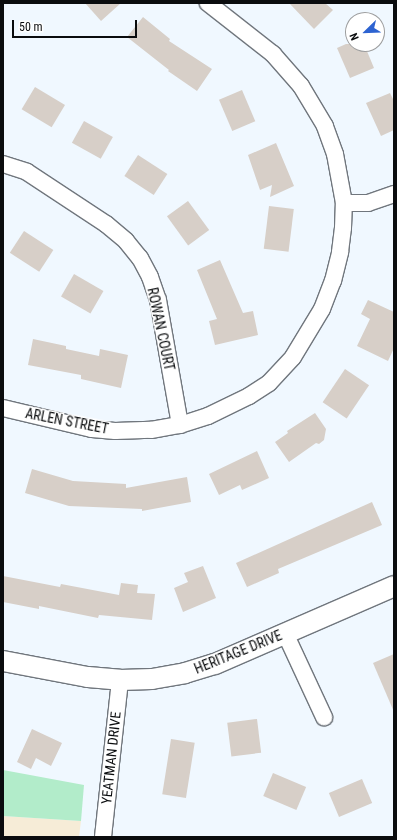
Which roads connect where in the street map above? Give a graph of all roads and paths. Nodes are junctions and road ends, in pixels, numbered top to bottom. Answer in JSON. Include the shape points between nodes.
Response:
{"nodes":[{"id":1,"x":208,"y":3,"type":"edge"},
{"id":2,"x":3,"y":164,"type":"edge"},
{"id":3,"x":394,"y":194,"type":"edge"},
{"id":4,"x":344,"y":203,"type":"junction"},
{"id":5,"x":3,"y":408,"type":"edge"},
{"id":6,"x":180,"y":425,"type":"junction"},
{"id":7,"x":394,"y":586,"type":"edge"},
{"id":8,"x":285,"y":633,"type":"junction"},
{"id":9,"x":3,"y":661,"type":"edge"},
{"id":10,"x":120,"y":680,"type":"junction"},
{"id":11,"x":324,"y":717,"type":"dead end"},
{"id":12,"x":103,"y":837,"type":"edge"}],
"edges":[{"from":1,"to":4,"type":"street","name":"ARLEN STREET","via":[[273,54],[309,98],[335,154]]},
{"from":2,"to":6,"type":"street","name":"ROWAN COURT","via":[[27,172],[106,224],[126,241],[140,258],[158,300]]},
{"from":3,"to":4,"type":"street","via":[[368,203]]},
{"from":4,"to":6,"type":"street","name":"ARLEN STREET","via":[[343,228],[333,281],[322,309],[293,357],[269,383],[249,396],[208,416]]},
{"from":5,"to":6,"type":"street","name":"ARLEN STREET","via":[[92,429],[151,430]]},
{"from":7,"to":8,"type":"street","name":"HERITAGE DRIVE"},
{"from":8,"to":10,"type":"street","name":"HERITAGE DRIVE","via":[[215,664],[185,673],[152,679]]},
{"from":8,"to":11,"type":"street"},
{"from":9,"to":10,"type":"street","name":"HERITAGE DRIVE","via":[[88,677]]},
{"from":10,"to":12,"type":"street","name":"YEATMAN DRIVE"}]}
